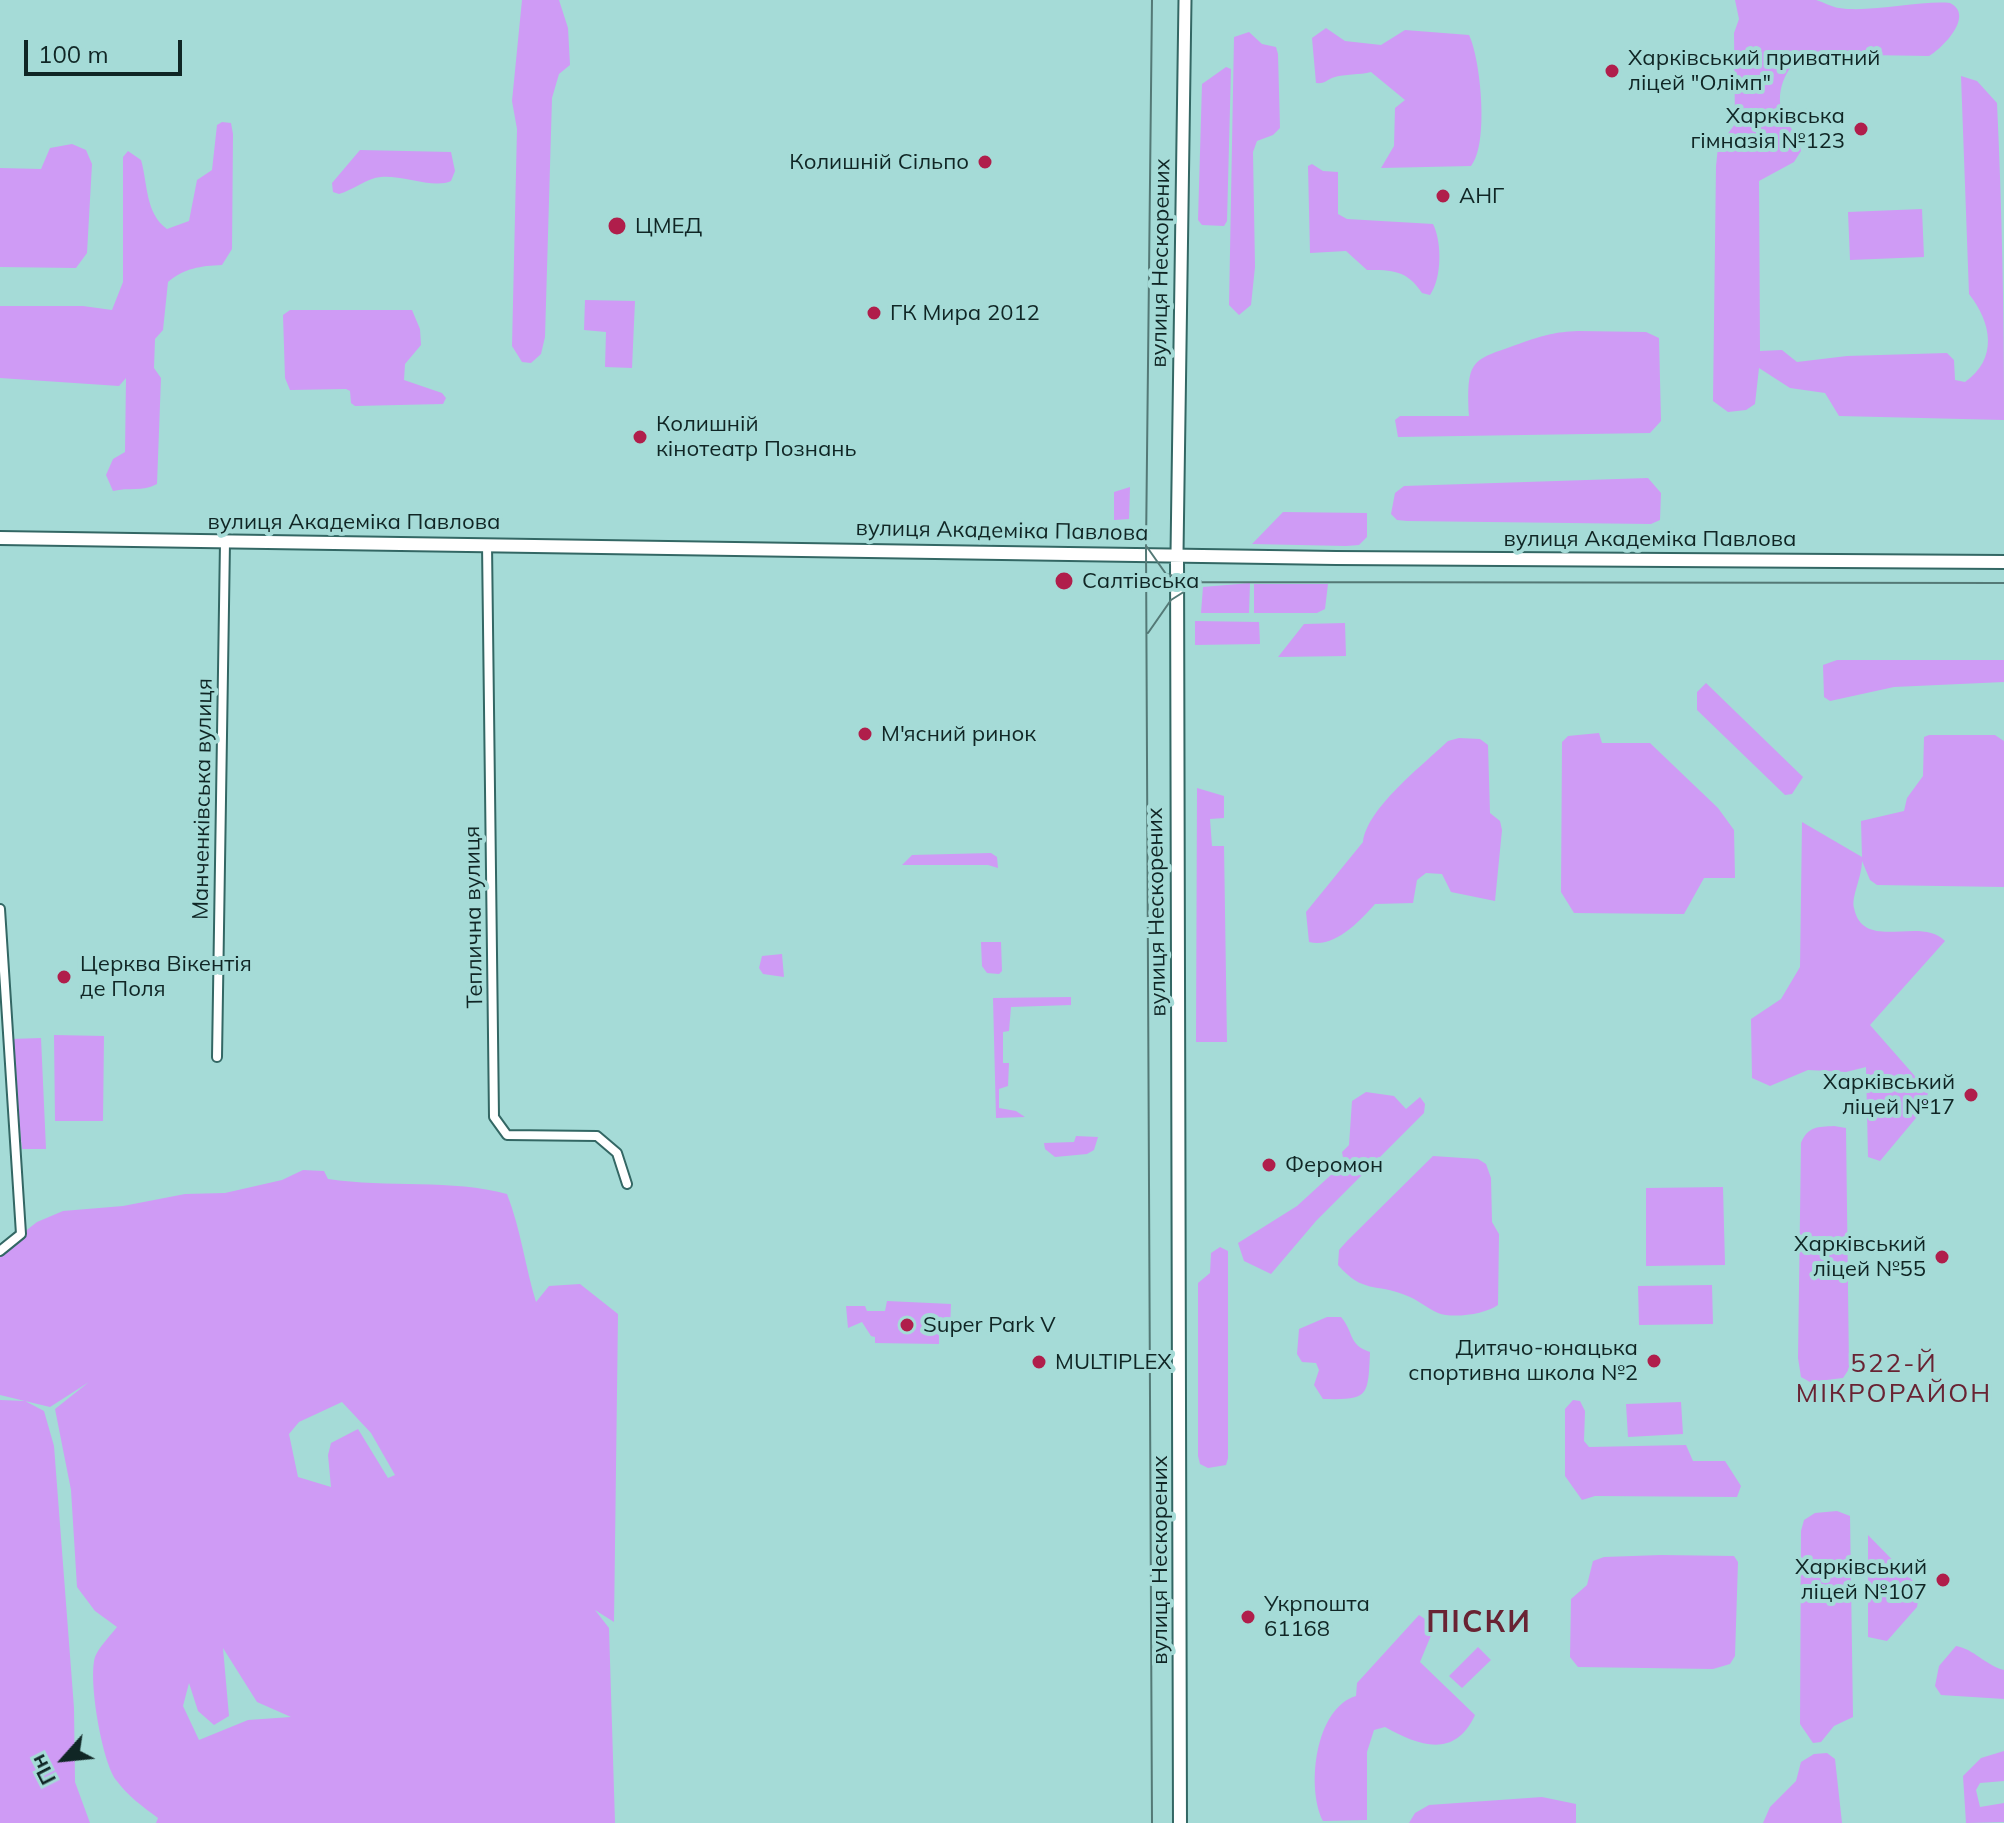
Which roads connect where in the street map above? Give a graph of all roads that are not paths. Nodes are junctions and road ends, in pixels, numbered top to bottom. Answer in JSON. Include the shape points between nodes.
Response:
{"nodes":[{"id":1,"x":1185,"y":0,"type":"edge"},
{"id":2,"x":0,"y":538,"type":"edge"},
{"id":3,"x":225,"y":542,"type":"junction"},
{"id":4,"x":487,"y":543,"type":"junction"},
{"id":5,"x":1177,"y":553,"type":"junction"},
{"id":6,"x":2004,"y":562,"type":"edge"},
{"id":7,"x":0,"y":909,"type":"edge"},
{"id":8,"x":217,"y":1057,"type":"dead end"},
{"id":9,"x":627,"y":1184,"type":"dead end"},
{"id":10,"x":0,"y":1251,"type":"edge"},
{"id":11,"x":1180,"y":1823,"type":"edge"}],
"edges":[{"from":1,"to":5,"type":"main road","name":"вулиця Нескорених"},
{"from":2,"to":3,"type":"main road","name":"вулиця Академіка Павлова"},
{"from":3,"to":4,"type":"main road","name":"вулиця Академіка Павлова"},
{"from":3,"to":8,"type":"street","name":"Манченківська вулиця"},
{"from":4,"to":5,"type":"main road","name":"вулиця Академіка Павлова"},
{"from":4,"to":9,"type":"street","name":"Теплична вулиця","via":[[494,1117],[507,1135],[597,1136],[617,1153]]},
{"from":5,"to":6,"type":"main road","name":"вулиця Академіка Павлова"},
{"from":5,"to":11,"type":"main road","name":"вулиця Нескорених"},
{"from":7,"to":10,"type":"street","via":[[21,1234]]}]}
